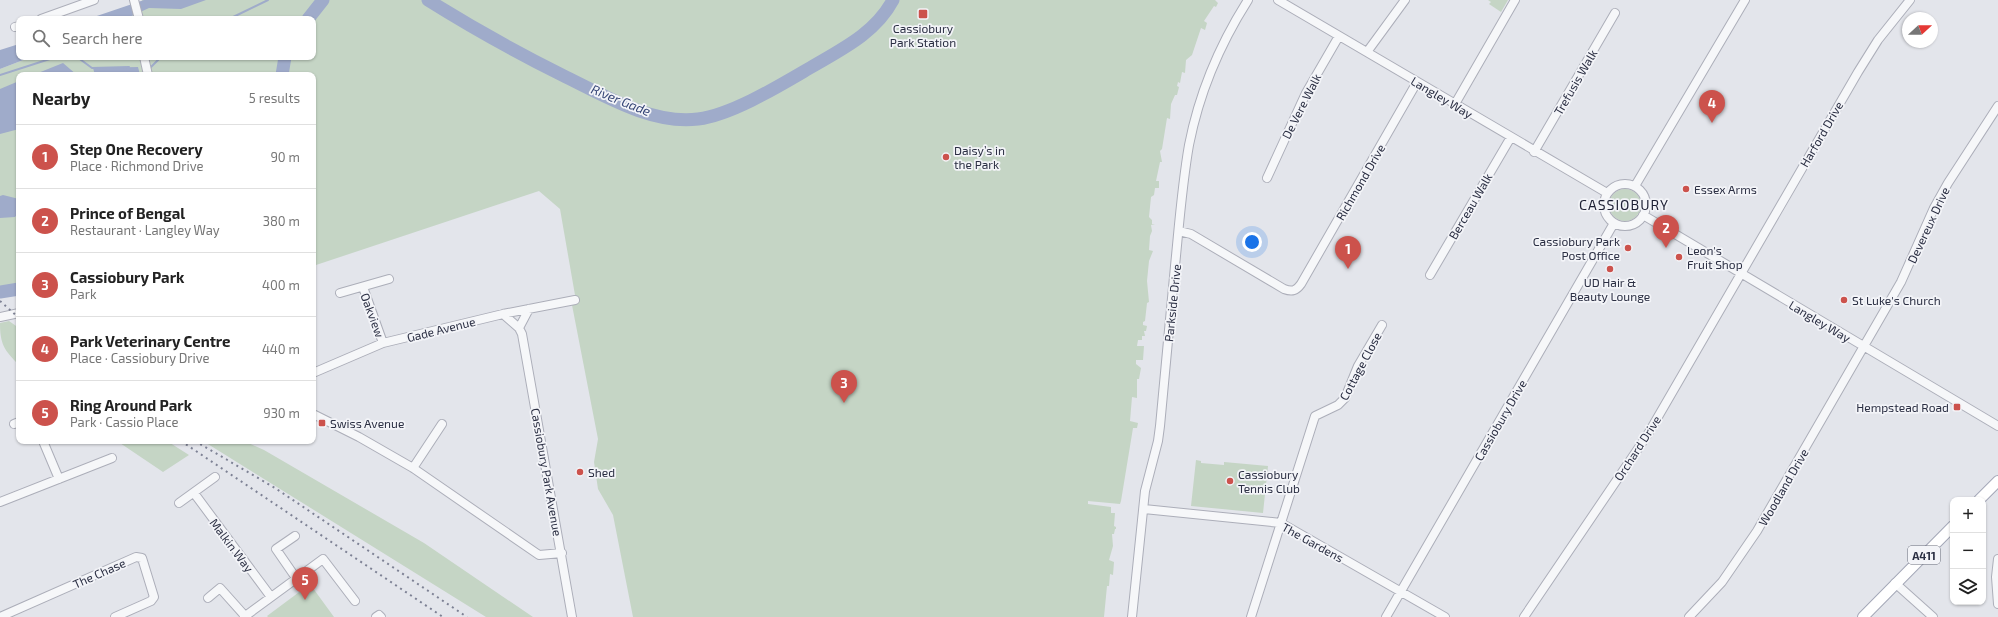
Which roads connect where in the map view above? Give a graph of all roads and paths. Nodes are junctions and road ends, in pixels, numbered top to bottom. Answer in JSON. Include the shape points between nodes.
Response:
{"nodes":[{"id":1,"x":94,"y":0,"type":"edge"},
{"id":2,"x":134,"y":0,"type":"edge"},
{"id":3,"x":1248,"y":0,"type":"edge"},
{"id":4,"x":1278,"y":0,"type":"edge"},
{"id":5,"x":1405,"y":0,"type":"edge"},
{"id":6,"x":1516,"y":0,"type":"edge"},
{"id":7,"x":1745,"y":0,"type":"edge"},
{"id":8,"x":1910,"y":0,"type":"edge"},
{"id":9,"x":1615,"y":13,"type":"dead end"},
{"id":10,"x":49,"y":16,"type":"edge"},
{"id":11,"x":138,"y":16,"type":"edge"},
{"id":12,"x":1339,"y":36,"type":"junction"},
{"id":13,"x":1367,"y":52,"type":"junction"},
{"id":14,"x":145,"y":60,"type":"edge"},
{"id":15,"x":148,"y":72,"type":"edge"},
{"id":16,"x":1417,"y":82,"type":"junction"},
{"id":17,"x":1455,"y":104,"type":"junction"},
{"id":18,"x":1998,"y":106,"type":"edge"},
{"id":19,"x":1511,"y":137,"type":"junction"},
{"id":20,"x":1534,"y":152,"type":"junction"},
{"id":21,"x":1267,"y":178,"type":"dead end"},
{"id":22,"x":1635,"y":186,"type":"junction"},
{"id":23,"x":1607,"y":193,"type":"junction"},
{"id":24,"x":1643,"y":215,"type":"junction"},
{"id":25,"x":1614,"y":223,"type":"junction"},
{"id":26,"x":1179,"y":231,"type":"junction"},
{"id":27,"x":1741,"y":273,"type":"junction"},
{"id":28,"x":1430,"y":275,"type":"dead end"},
{"id":29,"x":389,"y":279,"type":"dead end"},
{"id":30,"x":363,"y":287,"type":"junction"},
{"id":31,"x":340,"y":293,"type":"dead end"},
{"id":32,"x":575,"y":300,"type":"dead end"},
{"id":33,"x":529,"y":308,"type":"junction"},
{"id":34,"x":16,"y":314,"type":"edge"},
{"id":35,"x":504,"y":314,"type":"junction"},
{"id":36,"x":0,"y":318,"type":"edge"},
{"id":37,"x":1382,"y":325,"type":"dead end"},
{"id":38,"x":519,"y":328,"type":"junction"},
{"id":39,"x":383,"y":343,"type":"junction"},
{"id":40,"x":1864,"y":347,"type":"junction"},
{"id":41,"x":316,"y":373,"type":"edge"},
{"id":42,"x":316,"y":415,"type":"edge"},
{"id":43,"x":442,"y":424,"type":"dead end"},
{"id":44,"x":1998,"y":426,"type":"edge"},
{"id":45,"x":44,"y":444,"type":"edge"},
{"id":46,"x":112,"y":458,"type":"dead end"},
{"id":47,"x":413,"y":468,"type":"junction"},
{"id":48,"x":215,"y":477,"type":"dead end"},
{"id":49,"x":59,"y":479,"type":"junction"},
{"id":50,"x":1998,"y":481,"type":"edge"},
{"id":51,"x":194,"y":493,"type":"junction"},
{"id":52,"x":1982,"y":497,"type":"edge"},
{"id":53,"x":0,"y":502,"type":"edge"},
{"id":54,"x":179,"y":503,"type":"dead end"},
{"id":55,"x":1144,"y":509,"type":"junction"},
{"id":56,"x":1281,"y":523,"type":"junction"},
{"id":57,"x":1950,"y":529,"type":"edge"},
{"id":58,"x":295,"y":536,"type":"dead end"},
{"id":59,"x":562,"y":553,"type":"junction"},
{"id":60,"x":1998,"y":559,"type":"edge"},
{"id":61,"x":296,"y":578,"type":"junction"},
{"id":62,"x":1895,"y":583,"type":"junction"},
{"id":63,"x":1401,"y":592,"type":"junction"},
{"id":64,"x":271,"y":597,"type":"junction"},
{"id":65,"x":208,"y":598,"type":"dead end"},
{"id":66,"x":355,"y":601,"type":"dead end"},
{"id":67,"x":1998,"y":604,"type":"edge"},
{"id":68,"x":248,"y":616,"type":"edge"},
{"id":69,"x":0,"y":617,"type":"edge"},
{"id":70,"x":115,"y":617,"type":"edge"},
{"id":71,"x":572,"y":617,"type":"edge"},
{"id":72,"x":1132,"y":617,"type":"edge"},
{"id":73,"x":1250,"y":617,"type":"edge"},
{"id":74,"x":1386,"y":617,"type":"edge"},
{"id":75,"x":1444,"y":617,"type":"edge"},
{"id":76,"x":1524,"y":617,"type":"edge"},
{"id":77,"x":1689,"y":617,"type":"edge"},
{"id":78,"x":1863,"y":617,"type":"edge"},
{"id":79,"x":1933,"y":617,"type":"edge"}],
"edges":[{"from":1,"to":10,"type":"street"},
{"from":2,"to":11,"type":"street"},
{"from":3,"to":26,"type":"street","name":"Parkside Drive","via":[[1219,53],[1194,124]]},
{"from":4,"to":12,"type":"street","name":"Langley Way"},
{"from":5,"to":13,"type":"street"},
{"from":6,"to":17,"type":"street"},
{"from":7,"to":22,"type":"street"},
{"from":8,"to":27,"type":"street","name":"Harford Drive","via":[[1878,40],[1858,72]]},
{"from":9,"to":20,"type":"street","name":"Trefusis Walk"},
{"from":12,"to":13,"type":"street","name":"Langley Way"},
{"from":12,"to":21,"type":"street","name":"De Vere Walk","via":[[1306,93]]},
{"from":13,"to":16,"type":"street","name":"Langley Way"},
{"from":14,"to":15,"type":"street"},
{"from":16,"to":17,"type":"street","name":"Langley Way"},
{"from":16,"to":26,"type":"street","name":"Richmond Drive","via":[[1296,290],[1284,289],[1191,234]]},
{"from":17,"to":19,"type":"street","name":"Langley Way"},
{"from":18,"to":40,"type":"street","name":"Devereux Drive","via":[[1934,208],[1901,282]]},
{"from":19,"to":20,"type":"street","name":"Langley Way"},
{"from":19,"to":28,"type":"street","name":"Berceau Walk"},
{"from":20,"to":23,"type":"street","name":"Langley Way"},
{"from":22,"to":23,"type":"street","via":[[1617,185]]},
{"from":22,"to":24,"type":"street","via":[[1646,202]]},
{"from":23,"to":25,"type":"street","via":[[1604,199],[1605,213]]},
{"from":24,"to":25,"type":"street","via":[[1634,224],[1627,226]]},
{"from":24,"to":27,"type":"street","name":"Langley Way"},
{"from":25,"to":63,"type":"street","name":"Cassiobury Drive"},
{"from":26,"to":55,"type":"street","name":"Parkside Drive","via":[[1158,441],[1148,476]]},
{"from":27,"to":40,"type":"street","name":"Langley Way"},
{"from":27,"to":76,"type":"street","name":"Orchard Drive","via":[[1648,434]]},
{"from":29,"to":30,"type":"street","name":"Oakview"},
{"from":30,"to":31,"type":"street","name":"Oakview"},
{"from":30,"to":39,"type":"street","name":"Oakview"},
{"from":32,"to":33,"type":"street","name":"Gade Avenue"},
{"from":33,"to":35,"type":"street","name":"Gade Avenue"},
{"from":33,"to":38,"type":"street"},
{"from":34,"to":36,"type":"street"},
{"from":35,"to":38,"type":"street"},
{"from":35,"to":39,"type":"street","name":"Gade Avenue"},
{"from":37,"to":56,"type":"street","name":"Cottage Close","via":[[1358,366],[1345,398],[1338,405],[1315,416]]},
{"from":38,"to":59,"type":"street","name":"Cassiobury Park Avenue"},
{"from":39,"to":41,"type":"street","name":"Gade Avenue"},
{"from":40,"to":44,"type":"street","name":"Langley Way"},
{"from":40,"to":77,"type":"street","name":"Woodland Drive","via":[[1742,555],[1722,582]]},
{"from":42,"to":47,"type":"street","via":[[360,437]]},
{"from":43,"to":47,"type":"street"},
{"from":45,"to":49,"type":"street"},
{"from":46,"to":49,"type":"street"},
{"from":47,"to":59,"type":"street","via":[[539,554]]},
{"from":48,"to":51,"type":"street"},
{"from":49,"to":53,"type":"street"},
{"from":50,"to":52,"type":"main road"},
{"from":51,"to":54,"type":"street"},
{"from":51,"to":64,"type":"street","name":"Malkin Way"},
{"from":55,"to":56,"type":"street","name":"The Gardens"},
{"from":55,"to":72,"type":"street","name":"Parkside Drive"},
{"from":56,"to":63,"type":"street","name":"The Gardens"},
{"from":56,"to":73,"type":"street"},
{"from":57,"to":62,"type":"main road","number":"A411"},
{"from":58,"to":61,"type":"street","via":[[276,549]]},
{"from":59,"to":71,"type":"street","name":"Cassiobury Park Avenue"},
{"from":60,"to":67,"type":"street"},
{"from":61,"to":64,"type":"street"},
{"from":61,"to":66,"type":"street","via":[[323,559]]},
{"from":62,"to":78,"type":"main road","number":"A411"},
{"from":62,"to":79,"type":"street"},
{"from":63,"to":74,"type":"street","name":"Cassiobury Drive"},
{"from":63,"to":75,"type":"street","name":"The Gardens"},
{"from":64,"to":68,"type":"street"},
{"from":65,"to":68,"type":"street","via":[[220,588]]},
{"from":69,"to":70,"type":"street","name":"The Chase","via":[[136,557],[142,558],[154,597],[151,601]]}]}
